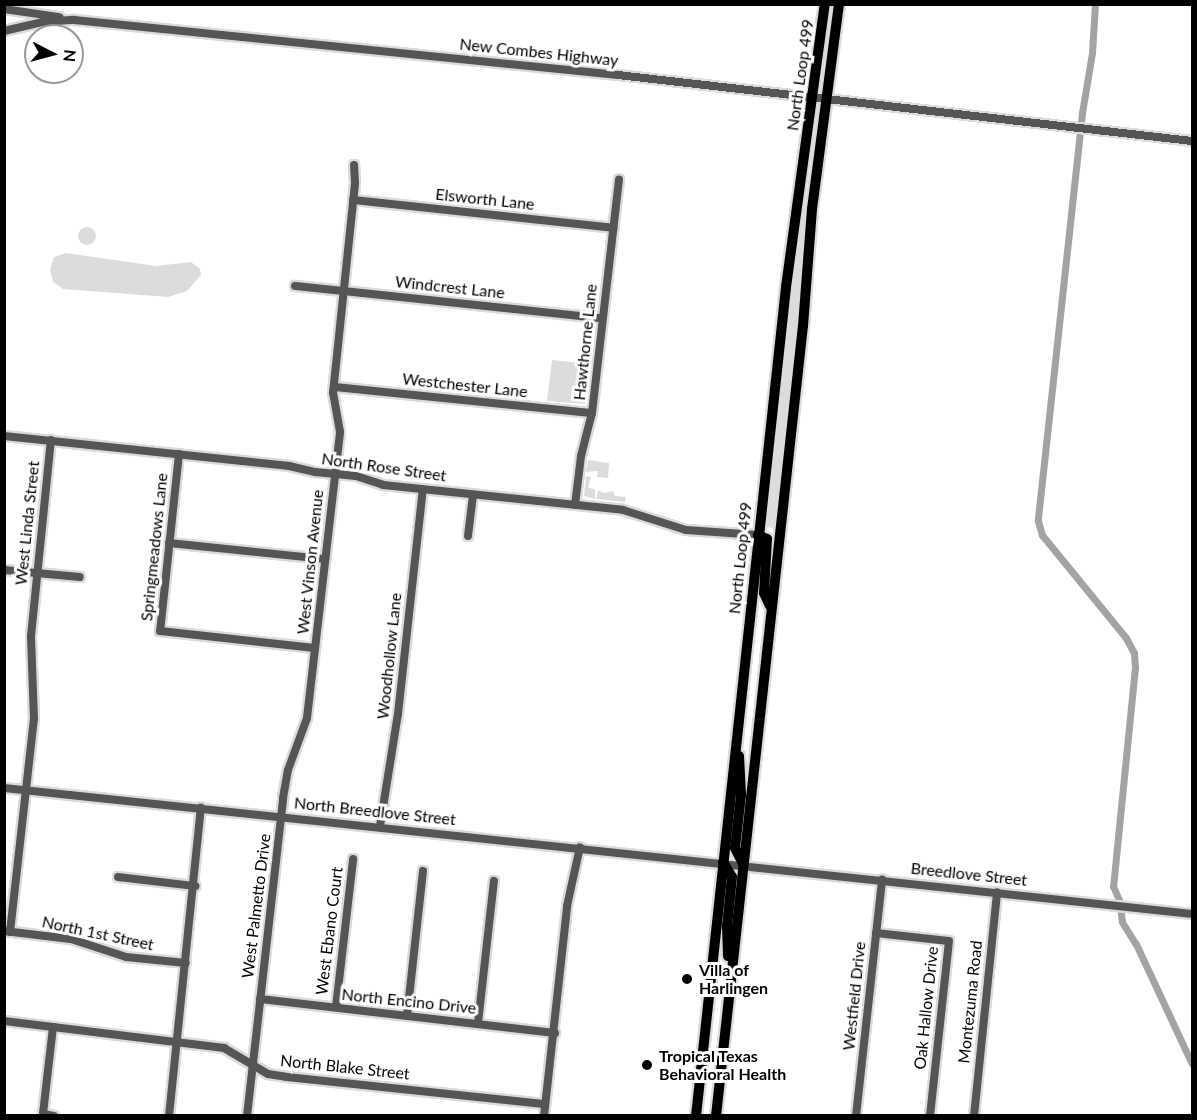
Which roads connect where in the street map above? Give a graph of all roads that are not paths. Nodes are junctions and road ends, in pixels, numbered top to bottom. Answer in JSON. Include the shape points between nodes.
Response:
{"nodes":[{"id":1,"x":825,"y":4,"type":"edge"},
{"id":2,"x":839,"y":4,"type":"edge"},
{"id":3,"x":4,"y":9,"type":"edge"},
{"id":4,"x":74,"y":20,"type":"junction"},
{"id":5,"x":4,"y":32,"type":"edge"},
{"id":6,"x":811,"y":98,"type":"junction"},
{"id":7,"x":825,"y":99,"type":"junction"},
{"id":8,"x":1192,"y":141,"type":"edge"},
{"id":9,"x":354,"y":165,"type":"dead end"},
{"id":10,"x":619,"y":180,"type":"dead end"},
{"id":11,"x":353,"y":200,"type":"junction"},
{"id":12,"x":614,"y":228,"type":"junction"},
{"id":13,"x":295,"y":286,"type":"dead end"},
{"id":14,"x":344,"y":290,"type":"junction"},
{"id":15,"x":602,"y":318,"type":"junction"},
{"id":16,"x":334,"y":387,"type":"junction"},
{"id":17,"x":592,"y":413,"type":"junction"},
{"id":18,"x":4,"y":436,"type":"edge"},
{"id":19,"x":51,"y":440,"type":"junction"},
{"id":20,"x":179,"y":454,"type":"junction"},
{"id":21,"x":335,"y":475,"type":"junction"},
{"id":22,"x":423,"y":489,"type":"junction"},
{"id":23,"x":473,"y":495,"type":"junction"},
{"id":24,"x":575,"y":505,"type":"junction"},
{"id":25,"x":758,"y":535,"type":"junction"},
{"id":26,"x":468,"y":536,"type":"dead end"},
{"id":27,"x":169,"y":543,"type":"junction"},
{"id":28,"x":325,"y":559,"type":"junction"},
{"id":29,"x":4,"y":570,"type":"edge"},
{"id":30,"x":37,"y":573,"type":"junction"},
{"id":31,"x":80,"y":577,"type":"dead end"},
{"id":32,"x":771,"y":609,"type":"junction"},
{"id":33,"x":315,"y":648,"type":"junction"},
{"id":34,"x":736,"y":735,"type":"junction"},
{"id":35,"x":4,"y":788,"type":"edge"},
{"id":36,"x":26,"y":790,"type":"junction"},
{"id":37,"x":201,"y":808,"type":"junction"},
{"id":38,"x":281,"y":816,"type":"junction"},
{"id":39,"x":380,"y":826,"type":"junction"},
{"id":40,"x":580,"y":847,"type":"junction"},
{"id":41,"x":353,"y":859,"type":"dead end"},
{"id":42,"x":723,"y":862,"type":"junction"},
{"id":43,"x":743,"y":864,"type":"junction"},
{"id":44,"x":423,"y":871,"type":"dead end"},
{"id":45,"x":118,"y":877,"type":"dead end"},
{"id":46,"x":882,"y":879,"type":"junction"},
{"id":47,"x":494,"y":881,"type":"dead end"},
{"id":48,"x":195,"y":886,"type":"junction"},
{"id":49,"x":997,"y":892,"type":"junction"},
{"id":50,"x":1192,"y":914,"type":"edge"},
{"id":51,"x":8,"y":932,"type":"edge"},
{"id":52,"x":876,"y":933,"type":"junction"},
{"id":53,"x":186,"y":963,"type":"junction"},
{"id":54,"x":730,"y":986,"type":"junction"},
{"id":55,"x":260,"y":999,"type":"junction"},
{"id":56,"x":336,"y":1007,"type":"junction"},
{"id":57,"x":407,"y":1016,"type":"junction"},
{"id":58,"x":4,"y":1021,"type":"edge"},
{"id":59,"x":478,"y":1023,"type":"junction"},
{"id":60,"x":53,"y":1027,"type":"junction"},
{"id":61,"x":555,"y":1033,"type":"junction"},
{"id":62,"x":177,"y":1041,"type":"junction"},
{"id":63,"x":253,"y":1065,"type":"junction"},
{"id":64,"x":545,"y":1104,"type":"junction"},
{"id":65,"x":54,"y":1116,"type":"edge"},
{"id":66,"x":169,"y":1116,"type":"edge"},
{"id":67,"x":247,"y":1116,"type":"edge"},
{"id":68,"x":544,"y":1116,"type":"edge"},
{"id":69,"x":696,"y":1116,"type":"edge"},
{"id":70,"x":716,"y":1116,"type":"edge"},
{"id":71,"x":856,"y":1116,"type":"edge"},
{"id":72,"x":930,"y":1116,"type":"edge"},
{"id":73,"x":974,"y":1116,"type":"edge"}],
"edges":[{"from":1,"to":6,"type":"main road","name":"North Loop 499"},
{"from":2,"to":7,"type":"main road","name":"North Loop 499"},
{"from":3,"to":4,"type":"street"},
{"from":4,"to":5,"type":"street","name":"New Combes Highway","via":[[42,22]]},
{"from":4,"to":6,"type":"street","name":"New Combes Highway"},
{"from":6,"to":7,"type":"street","name":"New Combes Highway"},
{"from":6,"to":25,"type":"main road","name":"North Loop 499"},
{"from":7,"to":8,"type":"street","name":"New Combes Highway"},
{"from":7,"to":32,"type":"main road","name":"North Loop 499"},
{"from":9,"to":11,"type":"street","name":"West Vinson Avenue"},
{"from":10,"to":12,"type":"street","name":"Hawthorne Lane"},
{"from":11,"to":12,"type":"street","name":"Elsworth Lane"},
{"from":11,"to":14,"type":"street","name":"West Vinson Avenue"},
{"from":12,"to":15,"type":"street","name":"Hawthorne Lane"},
{"from":13,"to":14,"type":"street","name":"Windcrest Lane"},
{"from":14,"to":15,"type":"street","name":"Windcrest Lane"},
{"from":14,"to":16,"type":"street","name":"West Vinson Avenue"},
{"from":15,"to":17,"type":"street","name":"Hawthorne Lane"},
{"from":16,"to":17,"type":"street","name":"Westchester Lane"},
{"from":16,"to":21,"type":"street","name":"West Vinson Avenue","via":[[340,432]]},
{"from":17,"to":24,"type":"street","name":"Hawthorne Lane","via":[[581,456]]},
{"from":18,"to":19,"type":"street","name":"North Rose Street"},
{"from":19,"to":20,"type":"street","name":"North Rose Street"},
{"from":19,"to":30,"type":"street","name":"West Linda Street"},
{"from":20,"to":21,"type":"street","name":"North Rose Street"},
{"from":20,"to":27,"type":"street","name":"Springmeadows Lane"},
{"from":21,"to":22,"type":"street","name":"North Rose Street"},
{"from":21,"to":28,"type":"street","name":"West Vinson Avenue"},
{"from":22,"to":23,"type":"street","name":"North Rose Street"},
{"from":22,"to":39,"type":"street","name":"Woodhollow Lane","via":[[398,714]]},
{"from":23,"to":24,"type":"street","name":"North Rose Street"},
{"from":23,"to":26,"type":"street"},
{"from":24,"to":25,"type":"street","name":"North Rose Street","via":[[636,512],[686,530]]},
{"from":25,"to":32,"type":"main road","via":[[767,539],[764,592]]},
{"from":25,"to":34,"type":"main road","name":"North Loop 499"},
{"from":27,"to":28,"type":"street"},
{"from":27,"to":33,"type":"street","name":"Springmeadows Lane","via":[[160,631]]},
{"from":28,"to":33,"type":"street","name":"West Vinson Avenue"},
{"from":29,"to":30,"type":"street"},
{"from":30,"to":31,"type":"street"},
{"from":30,"to":36,"type":"street","name":"West Linda Street","via":[[31,649],[34,712]]},
{"from":32,"to":43,"type":"main road","name":"North Loop 499"},
{"from":33,"to":38,"type":"street","name":"West Vinson Avenue","via":[[308,718],[286,777]]},
{"from":34,"to":42,"type":"main road","name":"North Loop 499"},
{"from":34,"to":43,"type":"main road","via":[[741,795],[735,848]]},
{"from":35,"to":36,"type":"street","name":"North Breedlove Street"},
{"from":36,"to":37,"type":"street","name":"North Breedlove Street"},
{"from":36,"to":51,"type":"street","name":"West Linda Street"},
{"from":37,"to":38,"type":"street","name":"North Breedlove Street"},
{"from":37,"to":48,"type":"street"},
{"from":38,"to":39,"type":"street","name":"North Breedlove Street"},
{"from":38,"to":55,"type":"street","name":"West Palmetto Drive"},
{"from":39,"to":40,"type":"street","name":"North Breedlove Street"},
{"from":40,"to":42,"type":"street","name":"North Breedlove Street"},
{"from":40,"to":61,"type":"street","via":[[567,906]]},
{"from":41,"to":56,"type":"street","name":"West Ebano Court"},
{"from":42,"to":43,"type":"street","name":"North Breedlove Street"},
{"from":42,"to":54,"type":"main road","via":[[732,877],[727,926]]},
{"from":42,"to":69,"type":"main road","name":"North Loop 499"},
{"from":43,"to":46,"type":"street","name":"Breedlove Street"},
{"from":43,"to":54,"type":"main road","name":"North Loop 499"},
{"from":44,"to":57,"type":"street"},
{"from":45,"to":48,"type":"street"},
{"from":46,"to":49,"type":"street","name":"Breedlove Street"},
{"from":46,"to":52,"type":"street","name":"Westfield Drive"},
{"from":47,"to":59,"type":"street"},
{"from":48,"to":53,"type":"street"},
{"from":49,"to":50,"type":"street","name":"Breedlove Street"},
{"from":49,"to":73,"type":"street","name":"Montezuma Road"},
{"from":51,"to":53,"type":"street","name":"North 1st Street","via":[[71,939],[126,957]]},
{"from":52,"to":71,"type":"street","name":"Westfield Drive"},
{"from":52,"to":72,"type":"street","name":"Oak Hallow Drive","via":[[949,941]]},
{"from":53,"to":62,"type":"street"},
{"from":54,"to":70,"type":"main road","name":"North Loop 499"},
{"from":55,"to":56,"type":"street","name":"North Encino Drive"},
{"from":55,"to":63,"type":"street","name":"West Palmetto Drive"},
{"from":56,"to":57,"type":"street","name":"North Encino Drive"},
{"from":57,"to":59,"type":"street","name":"North Encino Drive"},
{"from":58,"to":60,"type":"street","name":"North Blake Street"},
{"from":59,"to":61,"type":"street","name":"North Encino Drive"},
{"from":60,"to":62,"type":"street","name":"North Blake Street"},
{"from":60,"to":65,"type":"street","via":[[43,1114]]},
{"from":61,"to":64,"type":"street"},
{"from":62,"to":63,"type":"street","name":"North Blake Street","via":[[224,1048]]},
{"from":62,"to":66,"type":"street"},
{"from":63,"to":64,"type":"street","name":"North Blake Street","via":[[268,1074],[286,1077]]},
{"from":63,"to":67,"type":"street","name":"West Palmetto Drive"},
{"from":64,"to":68,"type":"street"}]}
